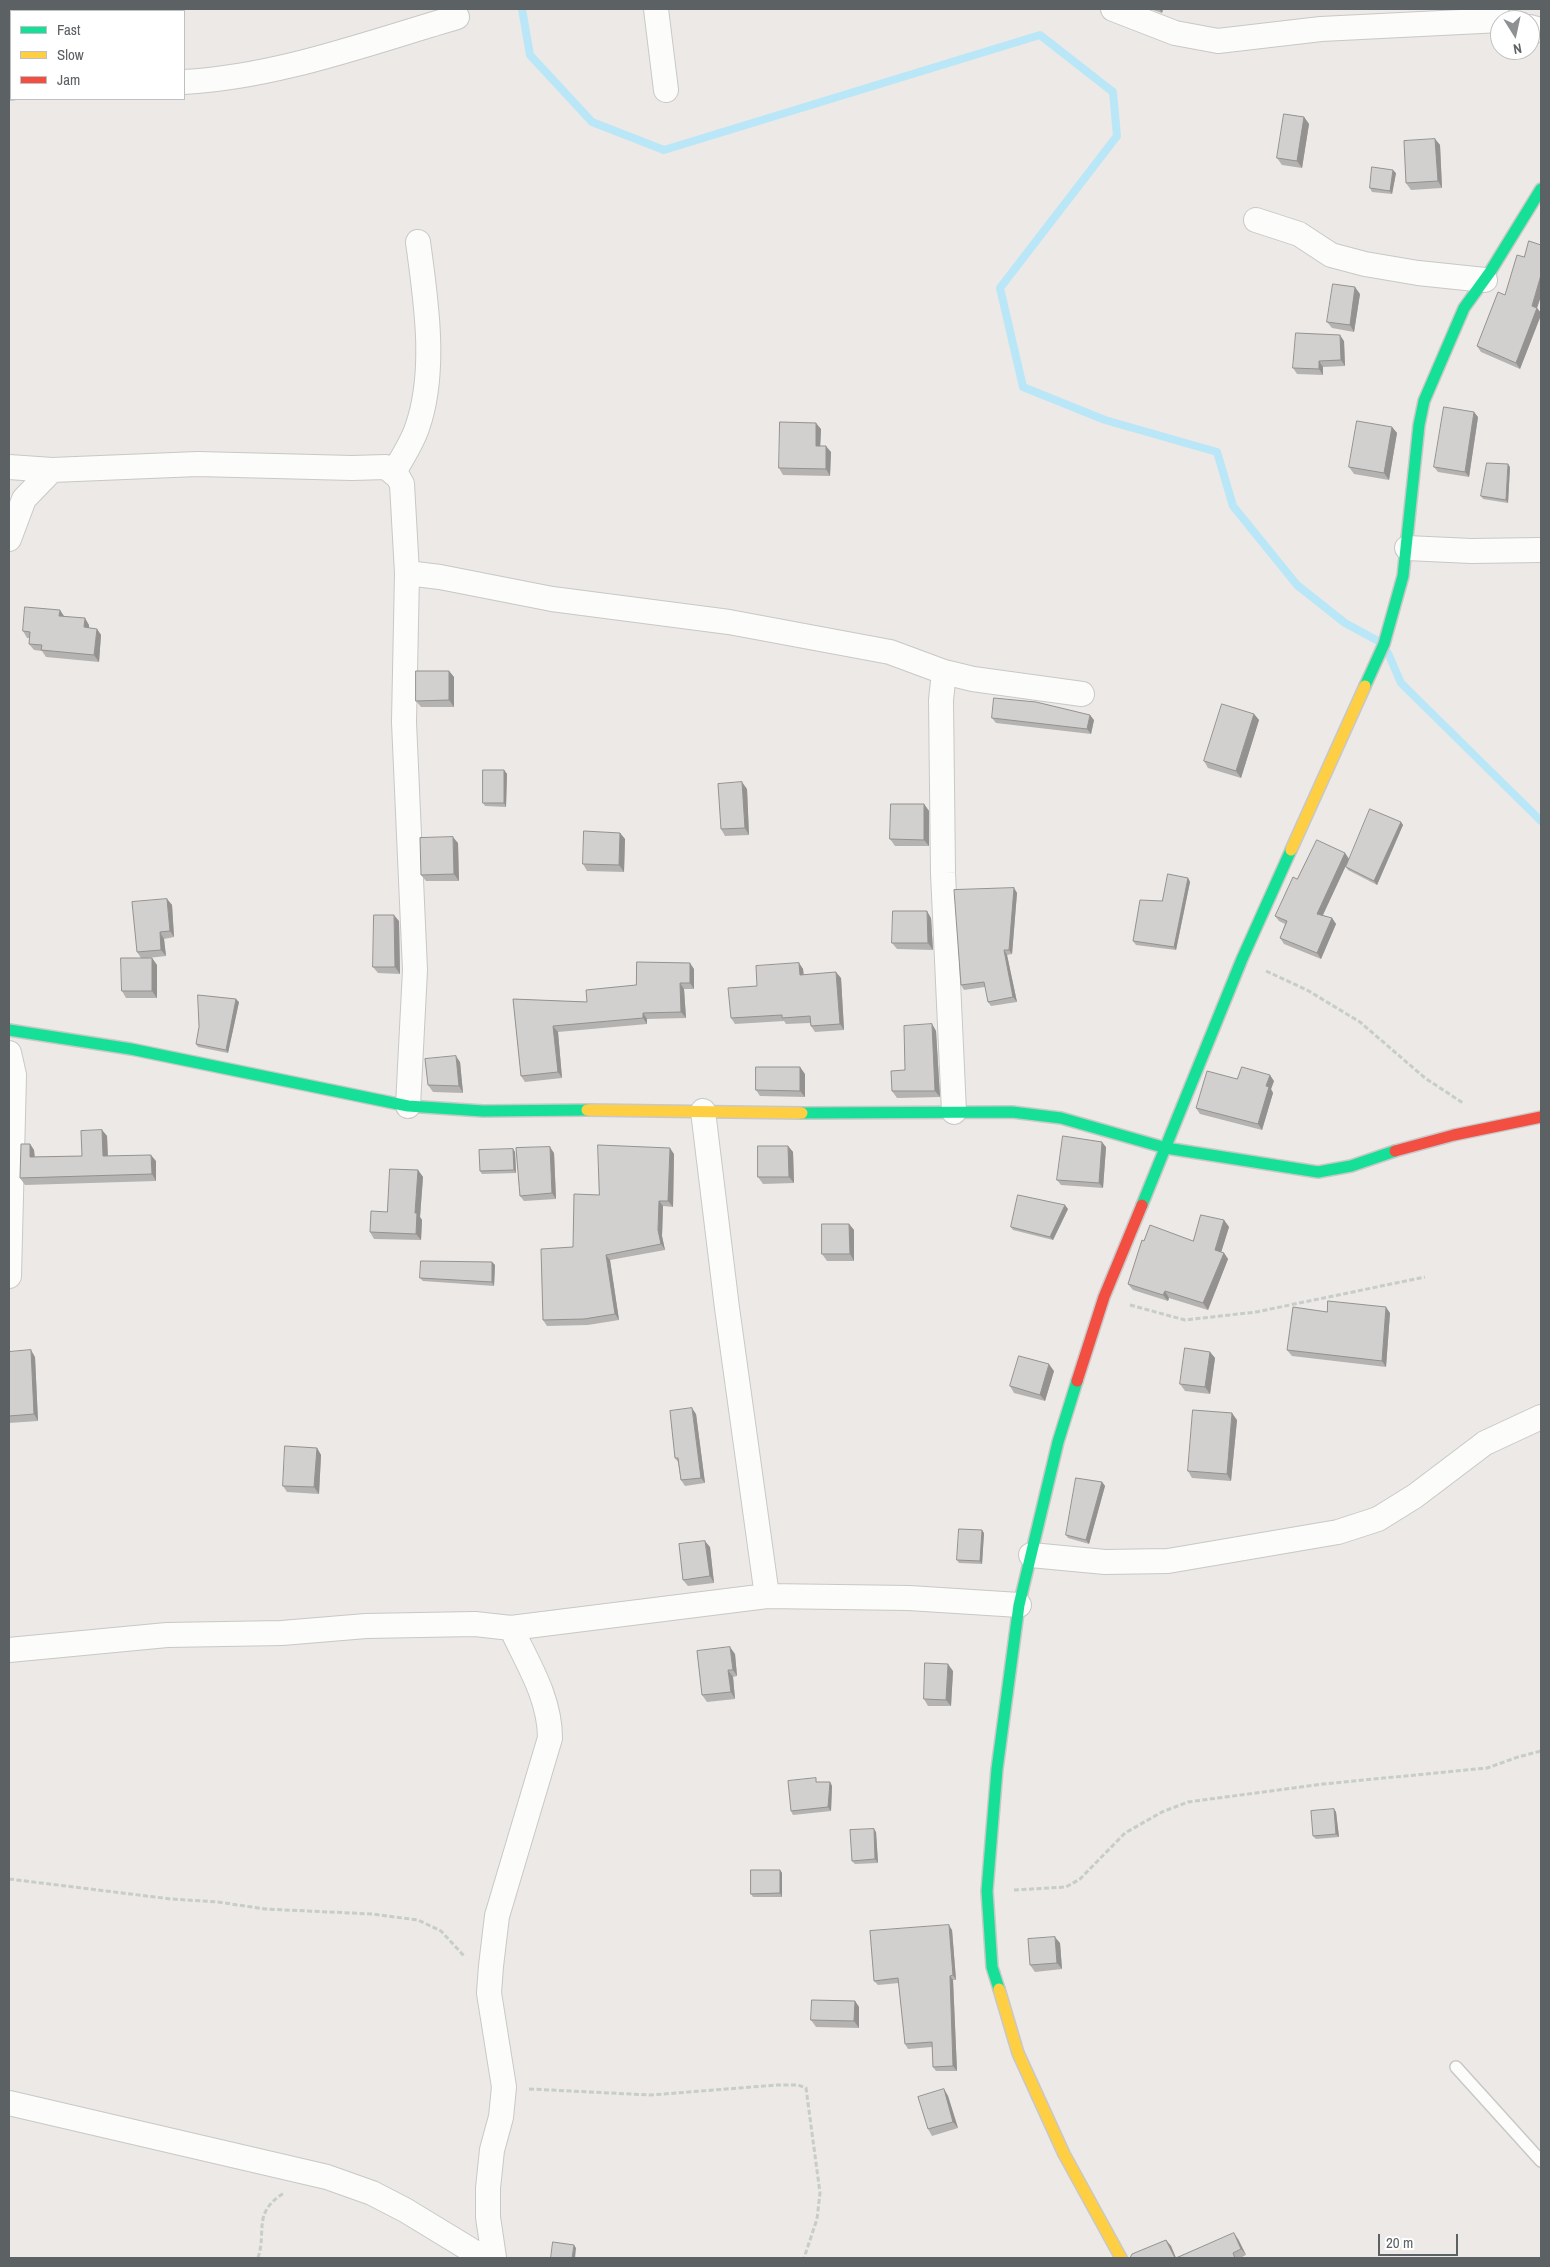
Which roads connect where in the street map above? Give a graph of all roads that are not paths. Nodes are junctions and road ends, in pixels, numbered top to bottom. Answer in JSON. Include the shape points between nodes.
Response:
{"nodes":[{"id":1,"x":656,"y":9,"type":"edge"},
{"id":2,"x":1113,"y":9,"type":"edge"},
{"id":3,"x":457,"y":16,"type":"dead end"},
{"id":4,"x":1490,"y":21,"type":"edge"},
{"id":5,"x":185,"y":82,"type":"edge"},
{"id":6,"x":666,"y":90,"type":"dead end"},
{"id":7,"x":1541,"y":189,"type":"edge"},
{"id":8,"x":1256,"y":220,"type":"dead end"},
{"id":9,"x":418,"y":242,"type":"dead end"},
{"id":10,"x":1485,"y":280,"type":"junction"},
{"id":11,"x":9,"y":467,"type":"edge"},
{"id":12,"x":52,"y":470,"type":"junction"},
{"id":13,"x":394,"y":472,"type":"junction"},
{"id":14,"x":9,"y":540,"type":"edge"},
{"id":15,"x":1407,"y":548,"type":"junction"},
{"id":16,"x":1541,"y":550,"type":"edge"},
{"id":17,"x":407,"y":573,"type":"junction"},
{"id":18,"x":944,"y":672,"type":"junction"},
{"id":19,"x":1082,"y":694,"type":"dead end"},
{"id":20,"x":9,"y":1030,"type":"edge"},
{"id":21,"x":9,"y":1053,"type":"edge"},
{"id":22,"x":408,"y":1106,"type":"junction"},
{"id":23,"x":703,"y":1111,"type":"junction"},
{"id":24,"x":954,"y":1112,"type":"junction"},
{"id":25,"x":1541,"y":1117,"type":"edge"},
{"id":26,"x":1166,"y":1148,"type":"junction"},
{"id":27,"x":9,"y":1276,"type":"edge"},
{"id":28,"x":1541,"y":1417,"type":"edge"},
{"id":29,"x":1031,"y":1555,"type":"junction"},
{"id":30,"x":767,"y":1596,"type":"junction"},
{"id":31,"x":1019,"y":1605,"type":"junction"},
{"id":32,"x":511,"y":1628,"type":"junction"},
{"id":33,"x":9,"y":1650,"type":"edge"},
{"id":34,"x":1456,"y":2067,"type":"dead end"},
{"id":35,"x":9,"y":2103,"type":"edge"},
{"id":36,"x":1541,"y":2161,"type":"edge"},
{"id":37,"x":484,"y":2258,"type":"edge"},
{"id":38,"x":494,"y":2258,"type":"edge"},
{"id":39,"x":1121,"y":2258,"type":"edge"}],
"edges":[{"from":1,"to":6,"type":"street"},
{"from":2,"to":4,"type":"street","via":[[1175,33],[1218,41],[1321,29]]},
{"from":3,"to":5,"type":"street","via":[[262,73]]},
{"from":7,"to":10,"type":"street"},
{"from":8,"to":10,"type":"street","via":[[1299,234],[1331,255],[1418,273]]},
{"from":9,"to":13,"type":"street","via":[[428,346],[426,388],[417,429]]},
{"from":10,"to":15,"type":"street","via":[[1464,308],[1424,401]]},
{"from":11,"to":12,"type":"street"},
{"from":12,"to":13,"type":"street","via":[[198,464],[386,466]]},
{"from":12,"to":14,"type":"street","via":[[24,499]]},
{"from":13,"to":17,"type":"street","via":[[402,484]]},
{"from":15,"to":16,"type":"street"},
{"from":15,"to":26,"type":"street","via":[[1396,606],[1384,644],[1242,959]]},
{"from":17,"to":18,"type":"street","via":[[552,599],[748,625],[890,652]]},
{"from":17,"to":22,"type":"street","via":[[404,722],[415,970]]},
{"from":18,"to":19,"type":"street"},
{"from":18,"to":24,"type":"street","via":[[941,700],[943,873]]},
{"from":20,"to":22,"type":"street","via":[[131,1049]]},
{"from":21,"to":27,"type":"street","via":[[14,1075]]},
{"from":22,"to":23,"type":"street","via":[[483,1111]]},
{"from":23,"to":24,"type":"street"},
{"from":23,"to":30,"type":"street"},
{"from":24,"to":26,"type":"street","via":[[1012,1112],[1061,1118]]},
{"from":25,"to":26,"type":"street","via":[[1402,1148],[1339,1171],[1318,1172]]},
{"from":26,"to":29,"type":"street","via":[[1104,1297],[1058,1442]]},
{"from":28,"to":29,"type":"street","via":[[1485,1443],[1415,1496],[1378,1519],[1338,1532],[1168,1561],[1104,1562]]},
{"from":29,"to":31,"type":"street"},
{"from":30,"to":31,"type":"street","via":[[909,1598]]},
{"from":30,"to":32,"type":"street"},
{"from":31,"to":39,"type":"street","via":[[997,1770],[987,1891],[992,1966],[1018,2054],[1064,2154]]},
{"from":32,"to":33,"type":"street","via":[[476,1624],[366,1626],[282,1633],[167,1635]]},
{"from":32,"to":38,"type":"street","via":[[545,1699],[550,1738],[497,1916],[489,1993],[504,2087],[488,2188]]},
{"from":34,"to":36,"type":"lane"},
{"from":35,"to":37,"type":"street","via":[[327,2177],[372,2193],[405,2210]]}]}
